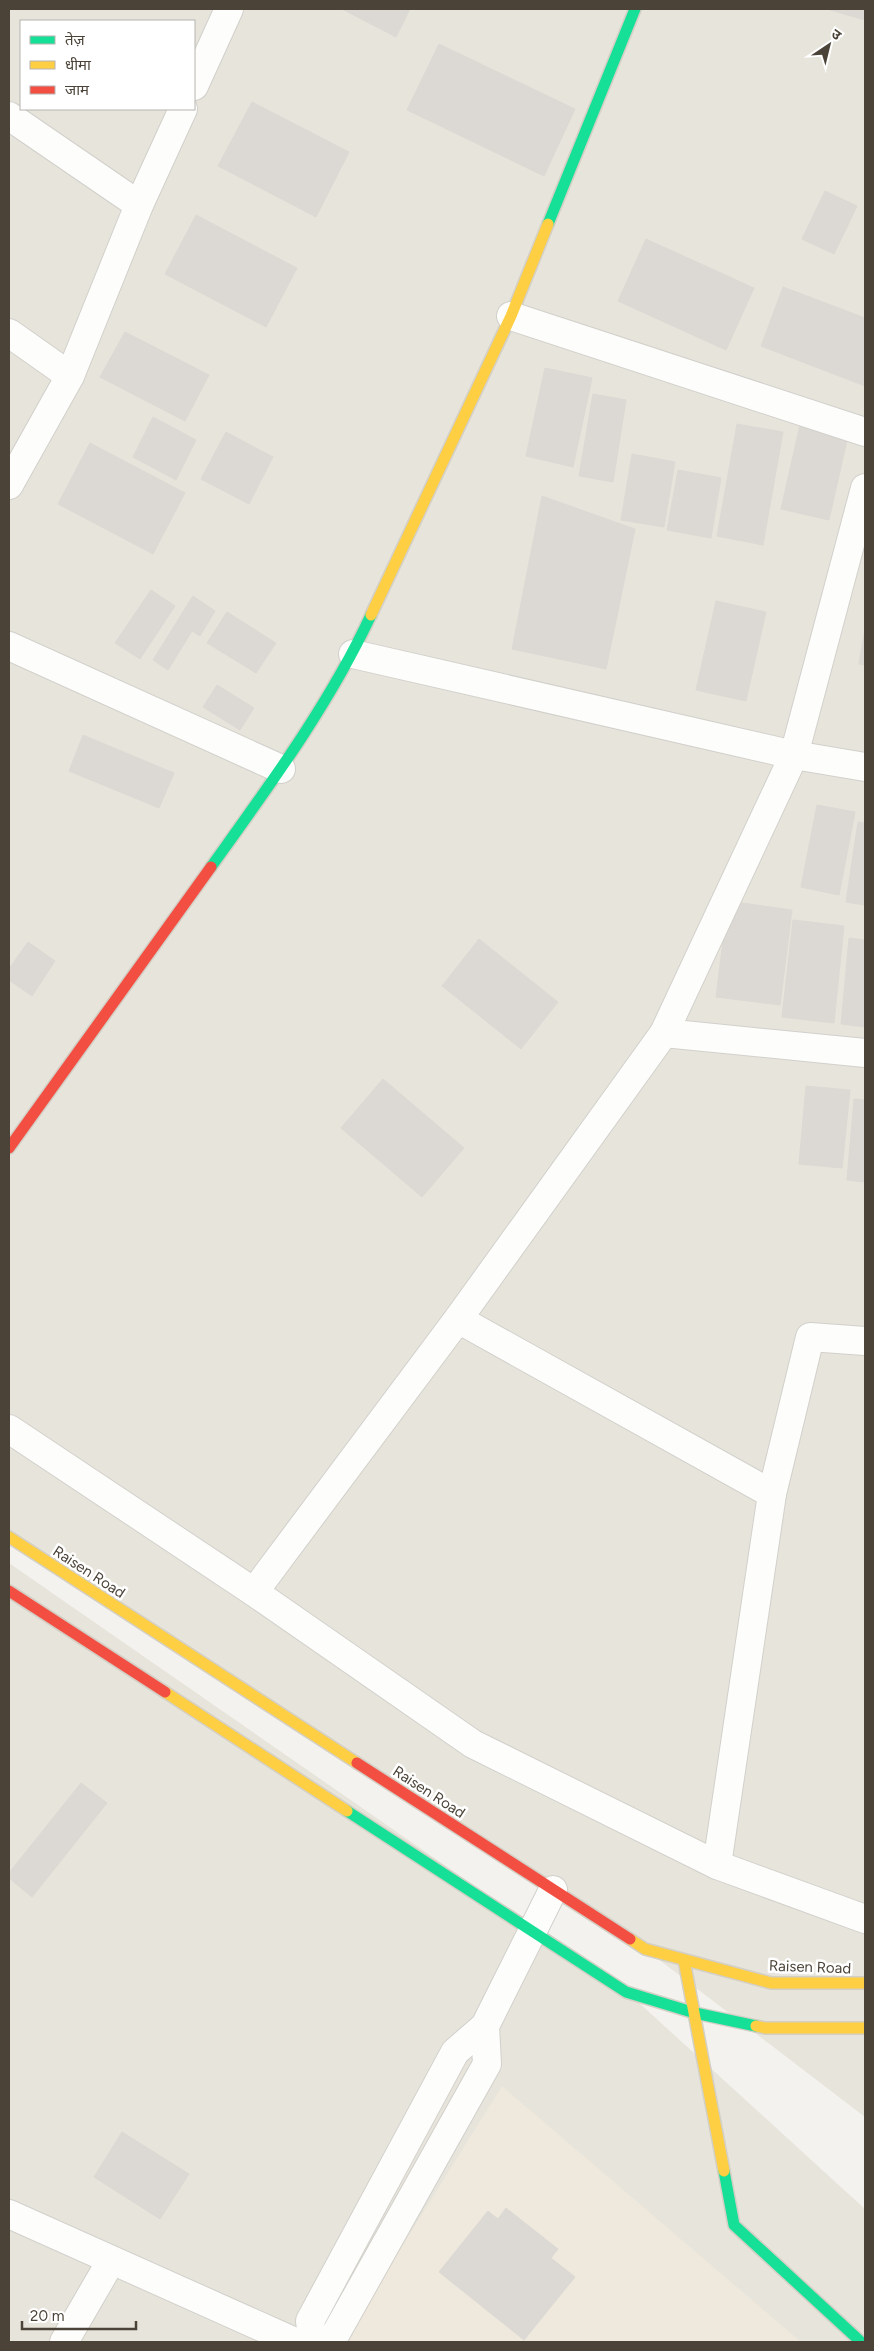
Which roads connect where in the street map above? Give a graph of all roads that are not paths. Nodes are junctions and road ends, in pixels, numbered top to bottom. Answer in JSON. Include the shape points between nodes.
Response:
{"nodes":[{"id":1,"x":230,"y":9,"type":"edge"},
{"id":2,"x":635,"y":9,"type":"edge"},
{"id":3,"x":195,"y":84,"type":"edge"},
{"id":4,"x":183,"y":110,"type":"edge"},
{"id":5,"x":9,"y":116,"type":"edge"},
{"id":6,"x":139,"y":205,"type":"junction"},
{"id":7,"x":511,"y":316,"type":"junction"},
{"id":8,"x":9,"y":333,"type":"edge"},
{"id":9,"x":70,"y":376,"type":"junction"},
{"id":10,"x":865,"y":432,"type":"edge"},
{"id":11,"x":9,"y":485,"type":"edge"},
{"id":12,"x":865,"y":488,"type":"edge"},
{"id":13,"x":9,"y":646,"type":"edge"},
{"id":14,"x":352,"y":654,"type":"junction"},
{"id":15,"x":794,"y":755,"type":"junction"},
{"id":16,"x":865,"y":767,"type":"edge"},
{"id":17,"x":281,"y":769,"type":"junction"},
{"id":18,"x":664,"y":1033,"type":"junction"},
{"id":19,"x":865,"y":1053,"type":"edge"},
{"id":20,"x":9,"y":1148,"type":"edge"},
{"id":21,"x":458,"y":1319,"type":"junction"},
{"id":22,"x":865,"y":1341,"type":"edge"},
{"id":23,"x":9,"y":1429,"type":"edge"},
{"id":24,"x":772,"y":1494,"type":"junction"},
{"id":25,"x":9,"y":1537,"type":"edge"},
{"id":26,"x":9,"y":1591,"type":"edge"},
{"id":27,"x":254,"y":1592,"type":"junction"},
{"id":28,"x":717,"y":1865,"type":"junction"},
{"id":29,"x":553,"y":1890,"type":"junction"},
{"id":30,"x":865,"y":1919,"type":"edge"},
{"id":31,"x":533,"y":1931,"type":"junction"},
{"id":32,"x":684,"y":1960,"type":"junction"},
{"id":33,"x":865,"y":1983,"type":"edge"},
{"id":34,"x":695,"y":2013,"type":"junction"},
{"id":35,"x":485,"y":2026,"type":"junction"},
{"id":36,"x":865,"y":2028,"type":"edge"},
{"id":37,"x":9,"y":2214,"type":"edge"},
{"id":38,"x":111,"y":2261,"type":"junction"},
{"id":39,"x":64,"y":2342,"type":"edge"},
{"id":40,"x":295,"y":2342,"type":"edge"},
{"id":41,"x":312,"y":2342,"type":"edge"},
{"id":42,"x":325,"y":2342,"type":"edge"},
{"id":43,"x":861,"y":2342,"type":"edge"}],
"edges":[{"from":1,"to":3,"type":"street"},
{"from":2,"to":7,"type":"main road"},
{"from":4,"to":6,"type":"street"},
{"from":5,"to":6,"type":"street"},
{"from":6,"to":9,"type":"street"},
{"from":7,"to":10,"type":"street"},
{"from":7,"to":14,"type":"main road"},
{"from":8,"to":9,"type":"street"},
{"from":9,"to":11,"type":"street"},
{"from":12,"to":15,"type":"street"},
{"from":13,"to":17,"type":"street"},
{"from":14,"to":15,"type":"street"},
{"from":14,"to":17,"type":"main road"},
{"from":15,"to":16,"type":"street"},
{"from":15,"to":18,"type":"street"},
{"from":17,"to":20,"type":"main road"},
{"from":18,"to":19,"type":"street"},
{"from":18,"to":21,"type":"street"},
{"from":21,"to":24,"type":"street"},
{"from":21,"to":27,"type":"street"},
{"from":22,"to":24,"type":"street","via":[[810,1337]]},
{"from":23,"to":27,"type":"street"},
{"from":24,"to":28,"type":"street"},
{"from":25,"to":29,"type":"main road","name":"Raisen Road"},
{"from":26,"to":31,"type":"main road"},
{"from":27,"to":28,"type":"street","via":[[473,1744]]},
{"from":28,"to":30,"type":"street"},
{"from":29,"to":31,"type":"street"},
{"from":29,"to":32,"type":"main road","name":"Raisen Road","via":[[645,1949]]},
{"from":31,"to":34,"type":"main road","via":[[626,1992]]},
{"from":31,"to":35,"type":"street"},
{"from":32,"to":33,"type":"main road","name":"Raisen Road","via":[[771,1983]]},
{"from":32,"to":34,"type":"main road"},
{"from":34,"to":36,"type":"main road","via":[[765,2028]]},
{"from":34,"to":43,"type":"main road","via":[[734,2225]]},
{"from":35,"to":41,"type":"street","via":[[455,2052],[310,2321]]},
{"from":35,"to":42,"type":"street","via":[[487,2064],[335,2334]]},
{"from":37,"to":38,"type":"street"},
{"from":38,"to":39,"type":"street"},
{"from":38,"to":40,"type":"street"}]}
